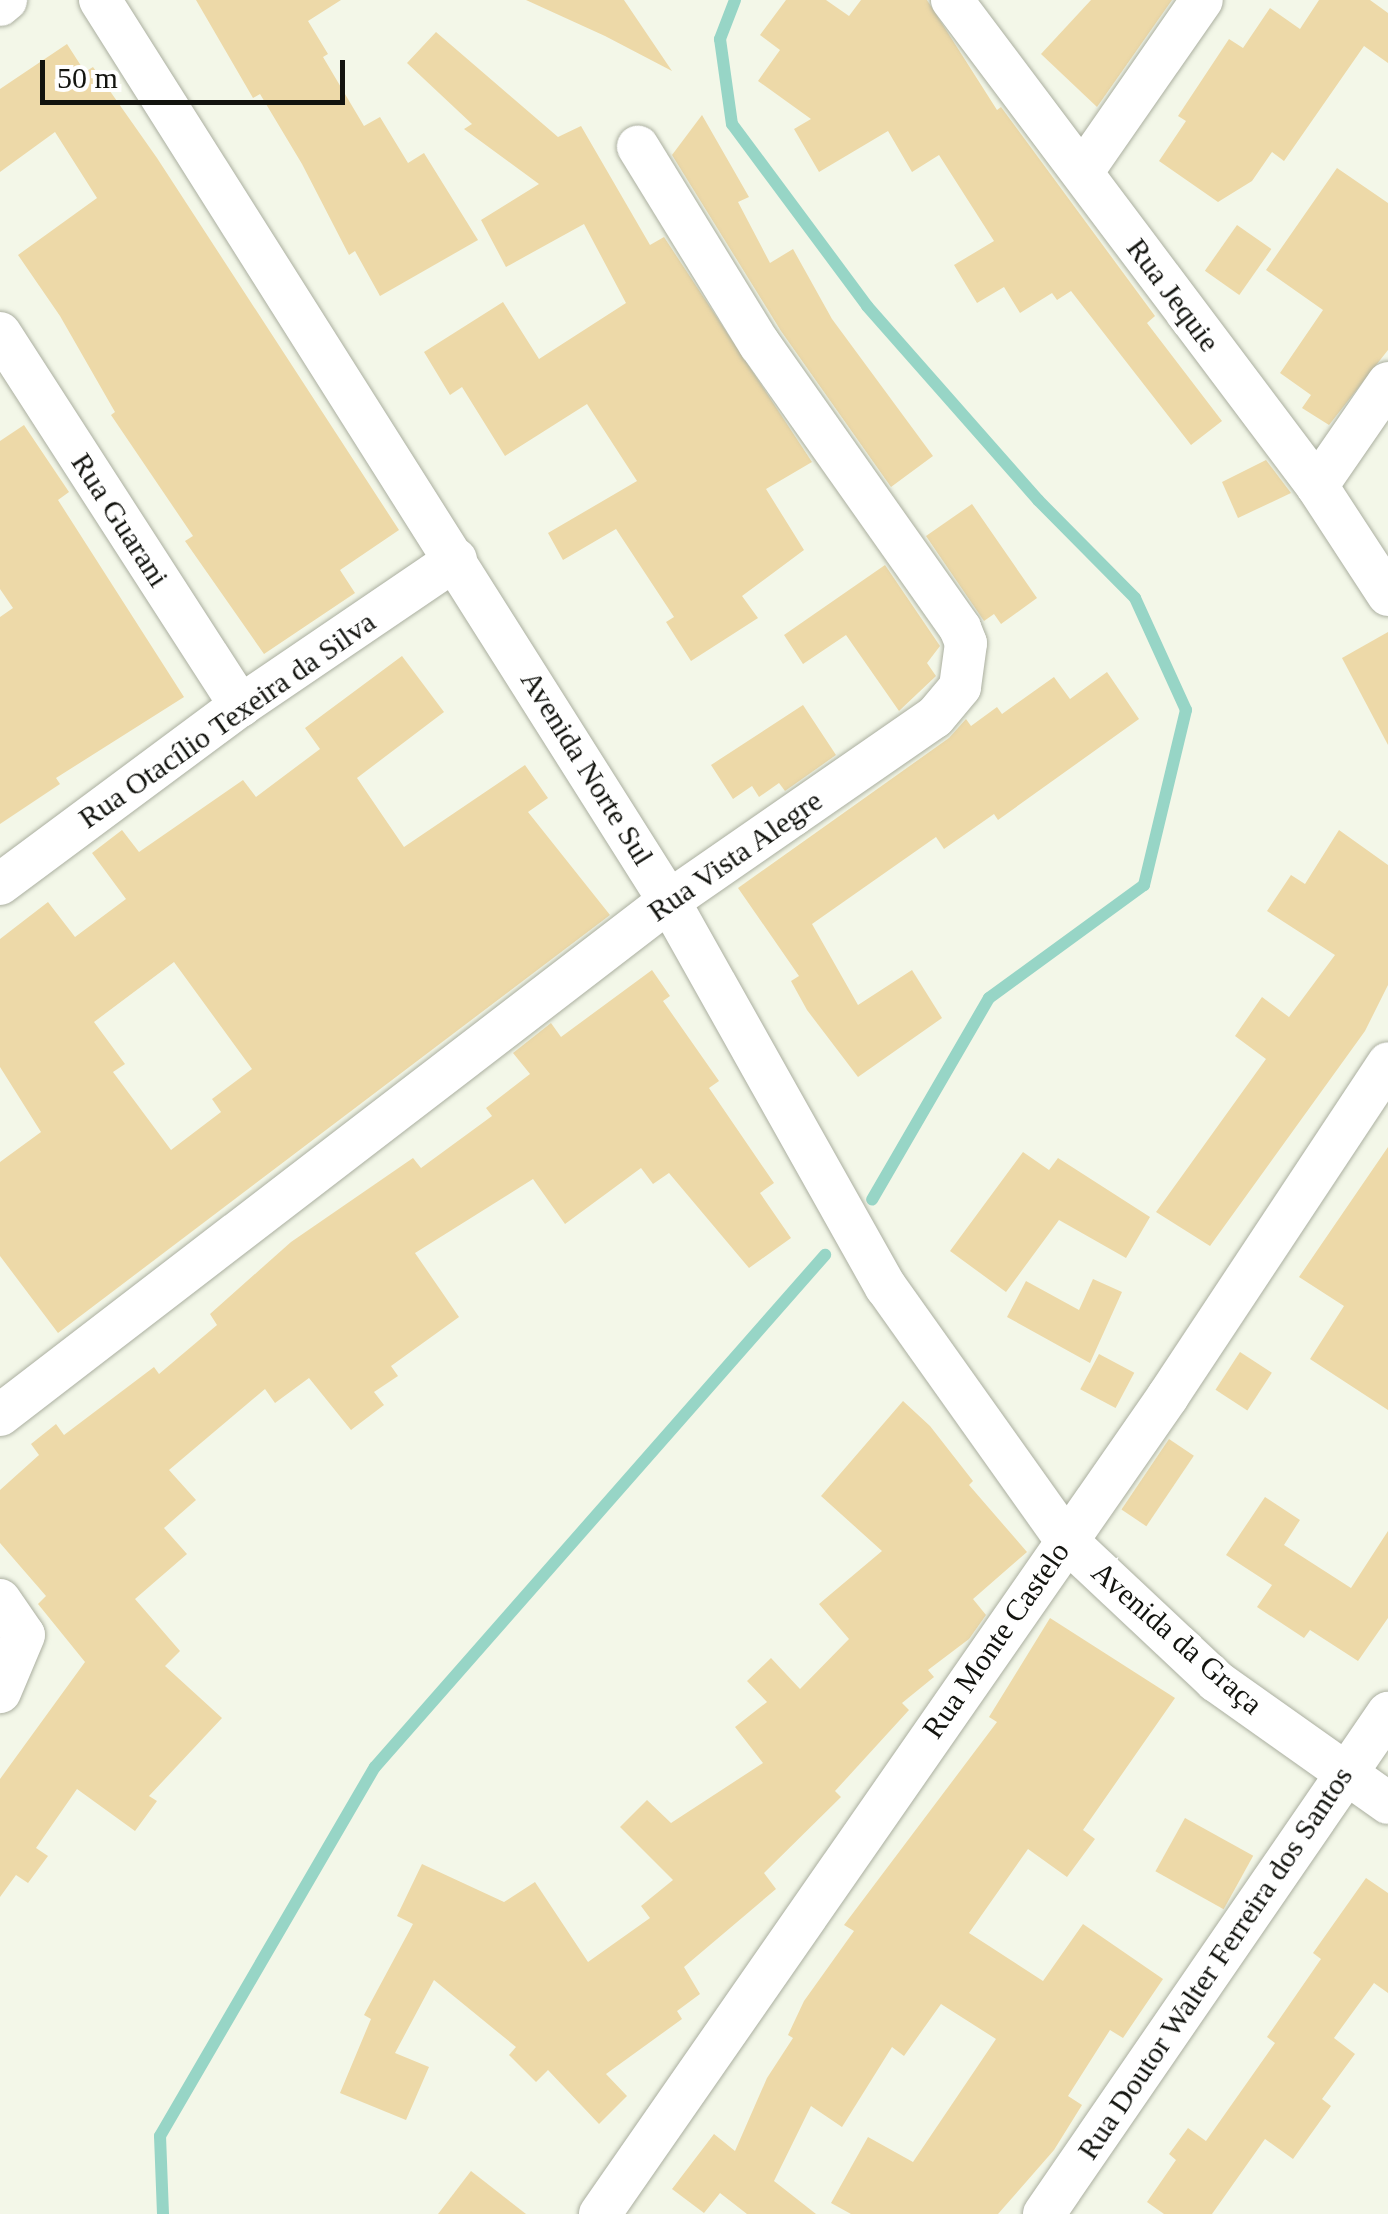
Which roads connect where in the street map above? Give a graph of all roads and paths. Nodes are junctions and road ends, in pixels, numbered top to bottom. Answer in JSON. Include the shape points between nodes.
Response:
{"nodes":[{"id":1,"x":6,"y":0,"type":"edge"},
{"id":2,"x":100,"y":0,"type":"edge"},
{"id":3,"x":952,"y":0,"type":"edge"},
{"id":4,"x":1202,"y":0,"type":"edge"},
{"id":5,"x":0,"y":4,"type":"edge"},
{"id":6,"x":638,"y":146,"type":"dead end"},
{"id":7,"x":1083,"y":171,"type":"junction"},
{"id":8,"x":0,"y":333,"type":"edge"},
{"id":9,"x":1388,"y":383,"type":"edge"},
{"id":10,"x":1317,"y":486,"type":"junction"},
{"id":11,"x":456,"y":559,"type":"junction"},
{"id":12,"x":1388,"y":594,"type":"edge"},
{"id":13,"x":240,"y":706,"type":"junction"},
{"id":14,"x":0,"y":884,"type":"edge"},
{"id":15,"x":669,"y":900,"type":"junction"},
{"id":16,"x":1388,"y":1064,"type":"edge"},
{"id":17,"x":0,"y":1415,"type":"edge"},
{"id":18,"x":1066,"y":1540,"type":"junction"},
{"id":19,"x":11,"y":1615,"type":"edge"},
{"id":20,"x":0,"y":1692,"type":"edge"},
{"id":21,"x":1388,"y":1713,"type":"edge"},
{"id":22,"x":1345,"y":1773,"type":"junction"},
{"id":23,"x":1388,"y":1804,"type":"edge"},
{"id":24,"x":600,"y":2214,"type":"edge"},
{"id":25,"x":1044,"y":2214,"type":"edge"}],
"edges":[{"from":1,"to":5,"type":"street"},
{"from":2,"to":11,"type":"street","name":"Avenida Norte Sul"},
{"from":3,"to":7,"type":"street","name":"Rua Jequie"},
{"from":4,"to":7,"type":"street"},
{"from":6,"to":15,"type":"street","name":"Rua Vista Alegre","via":[[760,345],[920,563],[966,643],[960,687],[935,717]]},
{"from":7,"to":10,"type":"street","name":"Rua Jequie"},
{"from":8,"to":13,"type":"street","name":"Rua Guarani"},
{"from":9,"to":10,"type":"street"},
{"from":10,"to":12,"type":"street","name":"Rua Jequie"},
{"from":11,"to":13,"type":"street","name":"Rua Otacílio Texeira da Silva"},
{"from":11,"to":15,"type":"street","name":"Avenida Norte Sul"},
{"from":13,"to":14,"type":"street","name":"Rua Otacílio Texeira da Silva"},
{"from":15,"to":17,"type":"street","name":"Rua Vista Alegre"},
{"from":15,"to":18,"type":"street","name":"Avenida Norte Sul","via":[[886,1287]]},
{"from":16,"to":18,"type":"street","name":"Rua Monte Castelo"},
{"from":18,"to":22,"type":"street","name":"Avenida da Graça","via":[[1216,1681]]},
{"from":18,"to":24,"type":"street","name":"Rua Monte Castelo"},
{"from":19,"to":20,"type":"street","via":[[20,1654]]},
{"from":21,"to":22,"type":"street","name":"Rua Doutor Walter Ferreira dos Santos"},
{"from":22,"to":23,"type":"street","name":"Avenida da Graça"},
{"from":22,"to":25,"type":"street","name":"Rua Doutor Walter Ferreira dos Santos"}]}
